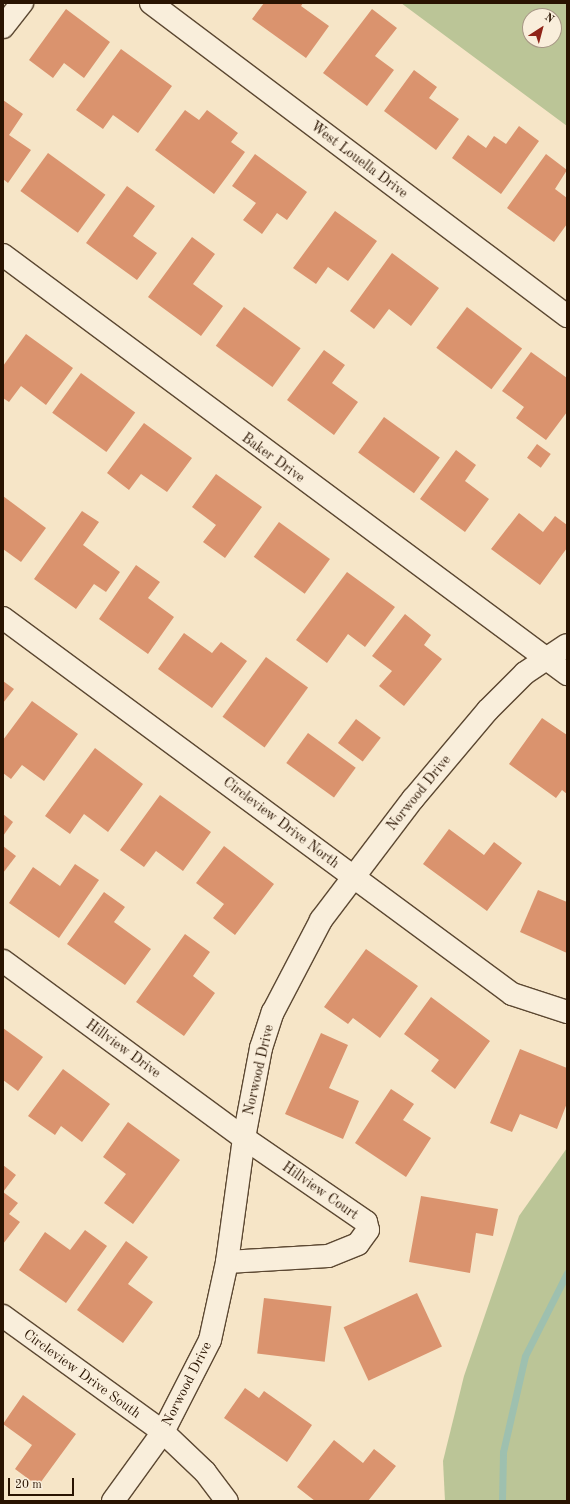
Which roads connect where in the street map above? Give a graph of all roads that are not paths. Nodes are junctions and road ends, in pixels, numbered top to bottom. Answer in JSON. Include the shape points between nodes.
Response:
{"nodes":[{"id":1,"x":22,"y":3,"type":"edge"},
{"id":2,"x":151,"y":3,"type":"edge"},
{"id":3,"x":3,"y":27,"type":"edge"},
{"id":4,"x":3,"y":255,"type":"edge"},
{"id":5,"x":567,"y":316,"type":"edge"},
{"id":6,"x":3,"y":618,"type":"edge"},
{"id":7,"x":567,"y":644,"type":"edge"},
{"id":8,"x":545,"y":658,"type":"junction"},
{"id":9,"x":567,"y":674,"type":"edge"},
{"id":10,"x":353,"y":877,"type":"junction"},
{"id":11,"x":3,"y":960,"type":"edge"},
{"id":12,"x":567,"y":1012,"type":"edge"},
{"id":13,"x":244,"y":1138,"type":"junction"},
{"id":14,"x":227,"y":1262,"type":"junction"},
{"id":15,"x":3,"y":1316,"type":"edge"},
{"id":16,"x":163,"y":1432,"type":"junction"},
{"id":17,"x":112,"y":1501,"type":"edge"},
{"id":18,"x":227,"y":1501,"type":"edge"}],
"edges":[{"from":1,"to":3,"type":"street"},
{"from":2,"to":5,"type":"street","name":"West Louella Drive"},
{"from":4,"to":8,"type":"street","name":"Baker Drive"},
{"from":6,"to":10,"type":"street","name":"Circleview Drive North"},
{"from":7,"to":8,"type":"street","name":"Norwood Drive"},
{"from":8,"to":9,"type":"street","name":"Baker Drive"},
{"from":8,"to":10,"type":"street","name":"Norwood Drive","via":[[488,710]]},
{"from":10,"to":12,"type":"street","name":"Circleview Drive North","via":[[512,994]]},
{"from":10,"to":13,"type":"street","name":"Norwood Drive","via":[[321,920],[273,1012],[261,1048]]},
{"from":11,"to":13,"type":"street","name":"Hillview Drive"},
{"from":13,"to":14,"type":"street","name":"Norwood Drive"},
{"from":13,"to":14,"type":"street","name":"Hillview Court","via":[[366,1222],[368,1230],[358,1244],[328,1256]]},
{"from":14,"to":16,"type":"street","name":"Norwood Drive","via":[[210,1340]]},
{"from":15,"to":16,"type":"street","name":"Circleview Drive South"},
{"from":16,"to":17,"type":"street","name":"Norwood Drive"},
{"from":16,"to":18,"type":"street","name":"Circleview Drive South","via":[[205,1472]]}]}
